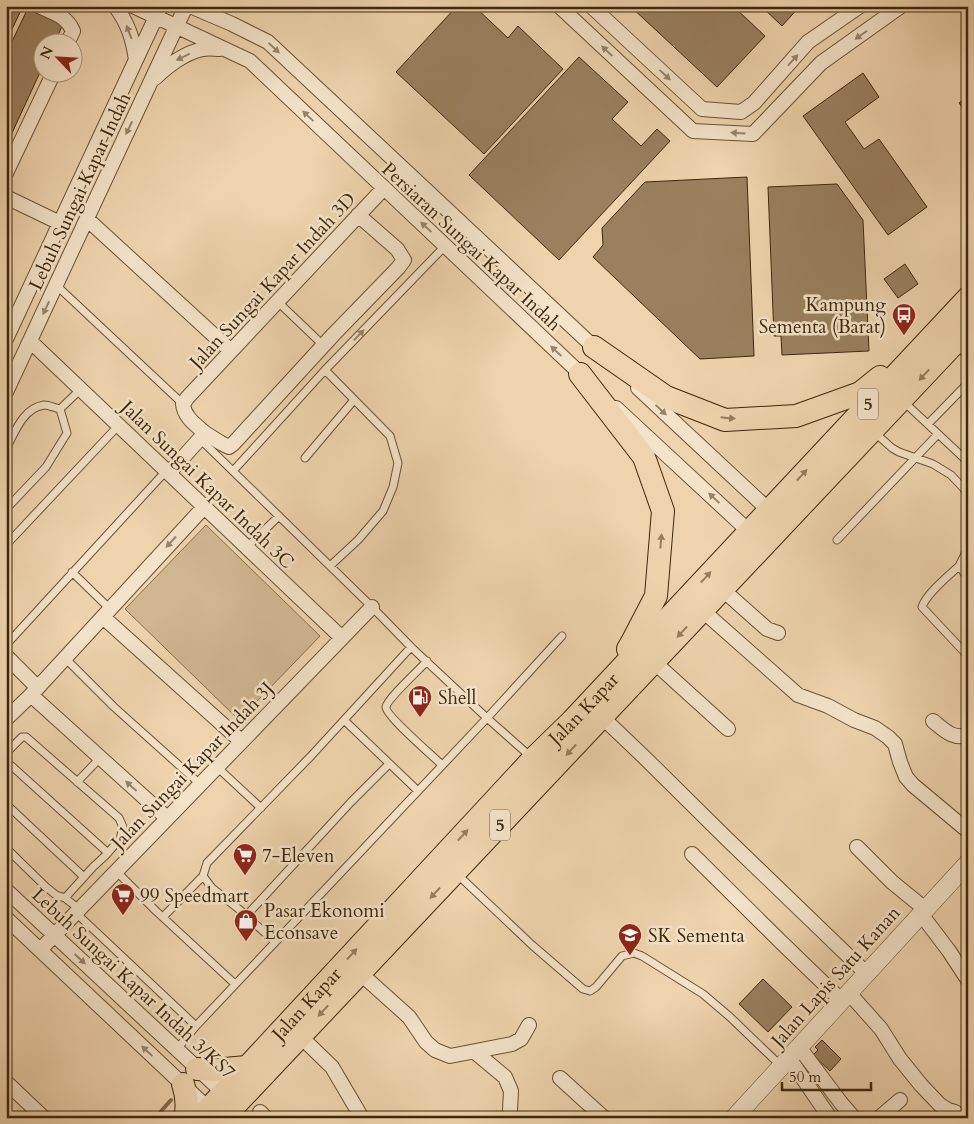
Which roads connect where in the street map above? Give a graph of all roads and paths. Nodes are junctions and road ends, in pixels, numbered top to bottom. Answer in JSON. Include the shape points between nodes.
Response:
{"nodes":[{"id":1,"x":39,"y":6,"type":"edge"},
{"id":2,"x":115,"y":6,"type":"edge"},
{"id":3,"x":133,"y":6,"type":"edge"},
{"id":4,"x":186,"y":6,"type":"edge"},
{"id":5,"x":190,"y":6,"type":"edge"},
{"id":6,"x":215,"y":6,"type":"edge"},
{"id":7,"x":591,"y":6,"type":"edge"},
{"id":8,"x":860,"y":6,"type":"edge"},
{"id":9,"x":901,"y":6,"type":"edge"},
{"id":10,"x":565,"y":9,"type":"edge"},
{"id":11,"x":158,"y":12,"type":"edge"},
{"id":12,"x":232,"y":24,"type":"junction"},
{"id":13,"x":176,"y":26,"type":"junction"},
{"id":14,"x":73,"y":32,"type":"edge"},
{"id":15,"x":226,"y":49,"type":"junction"},
{"id":16,"x":136,"y":61,"type":"junction"},
{"id":17,"x":49,"y":82,"type":"edge"},
{"id":18,"x":149,"y":84,"type":"junction"},
{"id":19,"x":6,"y":173,"type":"edge"},
{"id":20,"x":384,"y":188,"type":"junction"},
{"id":21,"x":6,"y":197,"type":"edge"},
{"id":22,"x":358,"y":215,"type":"junction"},
{"id":23,"x":87,"y":219,"type":"junction"},
{"id":24,"x":60,"y":223,"type":"junction"},
{"id":25,"x":445,"y":246,"type":"junction"},
{"id":26,"x":56,"y":285,"type":"junction"},
{"id":27,"x":968,"y":298,"type":"edge"},
{"id":28,"x":278,"y":302,"type":"junction"},
{"id":29,"x":936,"y":331,"type":"junction"},
{"id":30,"x":6,"y":339,"type":"edge"},
{"id":31,"x":964,"y":340,"type":"edge"},
{"id":32,"x":30,"y":342,"type":"junction"},
{"id":33,"x":324,"y":346,"type":"junction"},
{"id":34,"x":594,"y":347,"type":"junction"},
{"id":35,"x":231,"y":351,"type":"junction"},
{"id":36,"x":325,"y":370,"type":"junction"},
{"id":37,"x":580,"y":374,"type":"junction"},
{"id":38,"x":968,"y":383,"type":"edge"},
{"id":39,"x":81,"y":389,"type":"junction"},
{"id":40,"x":6,"y":392,"type":"edge"},
{"id":41,"x":901,"y":399,"type":"junction"},
{"id":42,"x":354,"y":400,"type":"junction"},
{"id":43,"x":185,"y":401,"type":"junction"},
{"id":44,"x":60,"y":409,"type":"junction"},
{"id":45,"x":928,"y":424,"type":"junction"},
{"id":46,"x":119,"y":425,"type":"junction"},
{"id":47,"x":872,"y":430,"type":"junction"},
{"id":48,"x":938,"y":434,"type":"junction"},
{"id":49,"x":203,"y":436,"type":"junction"},
{"id":50,"x":6,"y":449,"type":"edge"},
{"id":51,"x":916,"y":457,"type":"junction"},
{"id":52,"x":305,"y":458,"type":"dead end"},
{"id":53,"x":968,"y":462,"type":"edge"},
{"id":54,"x":233,"y":470,"type":"junction"},
{"id":55,"x":168,"y":472,"type":"junction"},
{"id":56,"x":968,"y":493,"type":"edge"},
{"id":57,"x":204,"y":506,"type":"junction"},
{"id":58,"x":6,"y":509,"type":"edge"},
{"id":59,"x":279,"y":516,"type":"junction"},
{"id":60,"x":776,"y":517,"type":"junction"},
{"id":61,"x":756,"y":538,"type":"junction"},
{"id":62,"x":837,"y":540,"type":"dead end"},
{"id":63,"x":6,"y":545,"type":"edge"},
{"id":64,"x":247,"y":547,"type":"junction"},
{"id":65,"x":968,"y":548,"type":"edge"},
{"id":66,"x":330,"y":566,"type":"junction"},
{"id":67,"x":959,"y":566,"type":"junction"},
{"id":68,"x":72,"y":572,"type":"junction"},
{"id":69,"x":968,"y":578,"type":"edge"},
{"id":70,"x":722,"y":589,"type":"junction"},
{"id":71,"x":372,"y":607,"type":"junction"},
{"id":72,"x":702,"y":610,"type":"junction"},
{"id":73,"x":107,"y":613,"type":"junction"},
{"id":74,"x":778,"y":633,"type":"dead end"},
{"id":75,"x":562,"y":636,"type":"dead end"},
{"id":76,"x":342,"y":638,"type":"junction"},
{"id":77,"x":6,"y":645,"type":"edge"},
{"id":78,"x":411,"y":647,"type":"junction"},
{"id":79,"x":6,"y":656,"type":"edge"},
{"id":80,"x":968,"y":656,"type":"edge"},
{"id":81,"x":65,"y":658,"type":"junction"},
{"id":82,"x":427,"y":661,"type":"junction"},
{"id":83,"x":654,"y":662,"type":"junction"},
{"id":84,"x":34,"y":691,"type":"junction"},
{"id":85,"x":602,"y":717,"type":"junction"},
{"id":86,"x":487,"y":718,"type":"junction"},
{"id":87,"x":6,"y":720,"type":"edge"},
{"id":88,"x":344,"y":720,"type":"junction"},
{"id":89,"x":572,"y":721,"type":"junction"},
{"id":90,"x":934,"y":721,"type":"dead end"},
{"id":91,"x":728,"y":729,"type":"dead end"},
{"id":92,"x":968,"y":735,"type":"edge"},
{"id":93,"x":242,"y":741,"type":"junction"},
{"id":94,"x":6,"y":753,"type":"edge"},
{"id":95,"x":100,"y":758,"type":"junction"},
{"id":96,"x":534,"y":759,"type":"junction"},
{"id":97,"x":6,"y":761,"type":"edge"},
{"id":98,"x":389,"y":764,"type":"junction"},
{"id":99,"x":442,"y":765,"type":"junction"},
{"id":100,"x":216,"y":767,"type":"junction"},
{"id":101,"x":77,"y":782,"type":"junction"},
{"id":102,"x":200,"y":784,"type":"junction"},
{"id":103,"x":418,"y":791,"type":"junction"},
{"id":104,"x":6,"y":804,"type":"edge"},
{"id":105,"x":261,"y":808,"type":"junction"},
{"id":106,"x":167,"y":818,"type":"junction"},
{"id":107,"x":968,"y":831,"type":"edge"},
{"id":108,"x":856,"y":847,"type":"dead end"},
{"id":109,"x":6,"y":848,"type":"edge"},
{"id":110,"x":108,"y":853,"type":"junction"},
{"id":111,"x":692,"y":854,"type":"dead end"},
{"id":112,"x":968,"y":863,"type":"edge"},
{"id":113,"x":116,"y":871,"type":"junction"},
{"id":114,"x":455,"y":872,"type":"junction"},
{"id":115,"x":203,"y":876,"type":"junction"},
{"id":116,"x":84,"y":877,"type":"junction"},
{"id":117,"x":6,"y":890,"type":"edge"},
{"id":118,"x":65,"y":898,"type":"junction"},
{"id":119,"x":77,"y":911,"type":"junction"},
{"id":120,"x":923,"y":911,"type":"junction"},
{"id":121,"x":246,"y":916,"type":"junction"},
{"id":122,"x":163,"y":917,"type":"junction"},
{"id":123,"x":6,"y":918,"type":"edge"},
{"id":124,"x":54,"y":934,"type":"junction"},
{"id":125,"x":275,"y":942,"type":"junction"},
{"id":126,"x":40,"y":950,"type":"junction"},
{"id":127,"x":360,"y":972,"type":"junction"},
{"id":128,"x":867,"y":974,"type":"junction"},
{"id":129,"x":968,"y":980,"type":"edge"},
{"id":130,"x":235,"y":984,"type":"junction"},
{"id":131,"x":845,"y":997,"type":"junction"},
{"id":132,"x":529,"y":1025,"type":"dead end"},
{"id":133,"x":196,"y":1026,"type":"junction"},
{"id":134,"x":300,"y":1036,"type":"junction"},
{"id":135,"x":177,"y":1049,"type":"junction"},
{"id":136,"x":475,"y":1052,"type":"junction"},
{"id":137,"x":790,"y":1057,"type":"junction"},
{"id":138,"x":247,"y":1067,"type":"junction"},
{"id":139,"x":190,"y":1077,"type":"junction"},
{"id":140,"x":560,"y":1078,"type":"dead end"},
{"id":141,"x":6,"y":1082,"type":"edge"},
{"id":142,"x":900,"y":1100,"type":"dead end"},
{"id":143,"x":218,"y":1110,"type":"edge"},
{"id":144,"x":510,"y":1110,"type":"dead end"},
{"id":145,"x":955,"y":1112,"type":"dead end"},
{"id":146,"x":44,"y":1118,"type":"edge"},
{"id":147,"x":185,"y":1118,"type":"edge"},
{"id":148,"x":362,"y":1118,"type":"edge"},
{"id":149,"x":604,"y":1118,"type":"edge"},
{"id":150,"x":734,"y":1118,"type":"edge"},
{"id":151,"x":830,"y":1118,"type":"edge"},
{"id":152,"x":854,"y":1118,"type":"edge"},
{"id":153,"x":879,"y":1118,"type":"edge"}],
"edges":[{"from":1,"to":14,"type":"street","via":[[65,18]]},
{"from":16,"to":2,"type":"street","one_way":true,"via":[[133,40]]},
{"from":3,"to":11,"type":"street","name":"Persiaran Sungai Kapar Indah"},
{"from":4,"to":13,"type":"street","name":"Lebuh Sungai Kapar Indah"},
{"from":5,"to":12,"type":"street","name":"Persiaran Sungai Kapar Indah"},
{"from":6,"to":12,"type":"street"},
{"from":7,"to":8,"type":"street","one_way":true,"via":[[702,109],[741,112],[754,103],[808,42]]},
{"from":9,"to":10,"type":"street","one_way":true,"via":[[821,63],[753,134],[693,131]]},
{"from":11,"to":13,"type":"street","name":"Persiaran Sungai Kapar Indah"},
{"from":11,"to":16,"type":"street","name":"Lebuh Sungai Kapar Indah"},
{"from":12,"to":34,"type":"street","name":"Persiaran Sungai Kapar Indah","one_way":true,"via":[[268,42]]},
{"from":13,"to":15,"type":"street","name":"Persiaran Sungai Kapar Indah"},
{"from":13,"to":18,"type":"street","name":"Lebuh Sungai Kapar Indah"},
{"from":15,"to":18,"type":"street","one_way":true,"via":[[205,49],[185,55]]},
{"from":20,"to":15,"type":"street","name":"Persiaran Sungai Kapar Indah","one_way":true,"via":[[250,61]]},
{"from":16,"to":24,"type":"street","name":"Lebuh Sungai Kapar Indah"},
{"from":17,"to":19,"type":"street"},
{"from":18,"to":23,"type":"street","name":"Lebuh Sungai Kapar Indah","one_way":true},
{"from":20,"to":22,"type":"street","name":"Jalan Sungai Kapar Indah 3D"},
{"from":25,"to":20,"type":"street","name":"Persiaran Sungai Kapar Indah","one_way":true},
{"from":21,"to":24,"type":"street"},
{"from":22,"to":28,"type":"street","name":"Jalan Sungai Kapar Indah 3D"},
{"from":22,"to":33,"type":"street","via":[[398,249],[404,260]]},
{"from":23,"to":26,"type":"street","name":"Lebuh Sungai Kapar Indah"},
{"from":23,"to":35,"type":"street"},
{"from":24,"to":30,"type":"street","name":"Lebuh Sungai Kapar Indah"},
{"from":36,"to":25,"type":"lane","one_way":true},
{"from":37,"to":25,"type":"street","name":"Persiaran Sungai Kapar Indah","one_way":true},
{"from":26,"to":32,"type":"street","name":"Lebuh Sungai Kapar Indah","one_way":true},
{"from":26,"to":43,"type":"lane"},
{"from":27,"to":29,"type":"highway","name":"Jalan Kapar","number":"5"},
{"from":28,"to":33,"type":"lane"},
{"from":28,"to":35,"type":"street","name":"Jalan Sungai Kapar Indah 3D"},
{"from":34,"to":29,"type":"highway","one_way":true,"via":[[666,397],[725,420],[796,416],[860,393]]},
{"from":60,"to":29,"type":"highway","name":"Jalan Kapar","number":"5","one_way":true},
{"from":31,"to":41,"type":"highway","name":"Jalan Kapar","number":"5","one_way":true},
{"from":32,"to":39,"type":"street","name":"Jalan Sungai Kapar Indah 3C"},
{"from":32,"to":40,"type":"street","name":"Lebuh Sungai Kapar Indah"},
{"from":33,"to":49,"type":"street","via":[[229,447]]},
{"from":34,"to":60,"type":"street","name":"Persiaran Sungai Kapar Indah","one_way":true},
{"from":35,"to":43,"type":"street","name":"Jalan Sungai Kapar Indah 3D"},
{"from":36,"to":42,"type":"lane"},
{"from":36,"to":54,"type":"lane"},
{"from":61,"to":37,"type":"street","name":"Persiaran Sungai Kapar Indah","one_way":true},
{"from":89,"to":37,"type":"highway","one_way":true,"via":[[631,644],[656,596],[664,511],[644,457]]},
{"from":38,"to":45,"type":"lane"},
{"from":39,"to":44,"type":"lane"},
{"from":39,"to":46,"type":"street","name":"Jalan Sungai Kapar Indah 3C"},
{"from":41,"to":45,"type":"lane"},
{"from":41,"to":47,"type":"highway","name":"Jalan Kapar","number":"5"},
{"from":42,"to":52,"type":"lane"},
{"from":42,"to":66,"type":"lane","via":[[390,436],[398,463],[383,511]]},
{"from":43,"to":49,"type":"street","via":[[186,415]]},
{"from":44,"to":50,"type":"lane","via":[[45,405],[28,412]]},
{"from":44,"to":58,"type":"lane","via":[[67,433],[46,467]]},
{"from":45,"to":48,"type":"lane"},
{"from":46,"to":55,"type":"street","name":"Jalan Sungai Kapar Indah 3C"},
{"from":46,"to":63,"type":"lane"},
{"from":47,"to":51,"type":"lane","via":[[892,448]]},
{"from":47,"to":60,"type":"highway","name":"Jalan Kapar","number":"5"},
{"from":48,"to":51,"type":"lane"},
{"from":48,"to":53,"type":"lane"},
{"from":49,"to":54,"type":"lane"},
{"from":49,"to":55,"type":"street"},
{"from":51,"to":56,"type":"lane","via":[[951,475]]},
{"from":51,"to":62,"type":"lane"},
{"from":54,"to":59,"type":"lane"},
{"from":55,"to":57,"type":"street","name":"Jalan Sungai Kapar Indah 3C"},
{"from":55,"to":68,"type":"lane"},
{"from":57,"to":64,"type":"street","name":"Jalan Sungai Kapar Indah 3C"},
{"from":57,"to":73,"type":"street","one_way":true},
{"from":59,"to":64,"type":"lane"},
{"from":59,"to":66,"type":"lane"},
{"from":60,"to":61,"type":"highway","name":"Jalan Kapar","number":"5"},
{"from":61,"to":70,"type":"highway","name":"Jalan Kapar","number":"5"},
{"from":89,"to":61,"type":"highway","name":"Jalan Kapar","number":"5","one_way":true},
{"from":64,"to":76,"type":"street","name":"Jalan Sungai Kapar Indah 3C"},
{"from":65,"to":67,"type":"lane"},
{"from":66,"to":71,"type":"lane"},
{"from":67,"to":69,"type":"lane"},
{"from":67,"to":80,"type":"lane","via":[[929,595],[922,607]]},
{"from":68,"to":73,"type":"lane"},
{"from":68,"to":77,"type":"lane"},
{"from":70,"to":72,"type":"highway","name":"Jalan Kapar","number":"5"},
{"from":70,"to":74,"type":"street","via":[[767,629]]},
{"from":71,"to":76,"type":"street","name":"Jalan Sungai Kapar Indah 3J"},
{"from":71,"to":78,"type":"lane"},
{"from":72,"to":83,"type":"highway","name":"Jalan Kapar","number":"5","one_way":true},
{"from":72,"to":107,"type":"street","via":[[798,695],[828,706],[888,737],[895,744],[906,776],[913,785]]},
{"from":73,"to":81,"type":"street"},
{"from":73,"to":93,"type":"street"},
{"from":75,"to":86,"type":"lane"},
{"from":76,"to":93,"type":"street","name":"Jalan Sungai Kapar Indah 3J"},
{"from":78,"to":82,"type":"lane"},
{"from":78,"to":88,"type":"lane"},
{"from":79,"to":84,"type":"street"},
{"from":81,"to":84,"type":"street"},
{"from":81,"to":102,"type":"lane"},
{"from":82,"to":86,"type":"lane"},
{"from":82,"to":99,"type":"lane","via":[[401,688],[386,710]]},
{"from":83,"to":85,"type":"highway","name":"Jalan Kapar","number":"5"},
{"from":83,"to":91,"type":"street"},
{"from":84,"to":87,"type":"street"},
{"from":84,"to":95,"type":"street"},
{"from":85,"to":114,"type":"highway","name":"Jalan Kapar","number":"5","one_way":true},
{"from":85,"to":128,"type":"street"},
{"from":86,"to":96,"type":"lane"},
{"from":86,"to":99,"type":"lane"},
{"from":88,"to":98,"type":"lane"},
{"from":88,"to":105,"type":"lane"},
{"from":89,"to":96,"type":"highway","name":"Jalan Kapar","number":"5"},
{"from":90,"to":92,"type":"street","via":[[954,736]]},
{"from":93,"to":100,"type":"street","name":"Jalan Sungai Kapar Indah 3J"},
{"from":94,"to":101,"type":"lane","via":[[26,737]]},
{"from":95,"to":101,"type":"lane"},
{"from":106,"to":95,"type":"street","one_way":true},
{"from":138,"to":96,"type":"highway","name":"Jalan Kapar","number":"5","one_way":true},
{"from":97,"to":110,"type":"lane"},
{"from":98,"to":103,"type":"lane"},
{"from":98,"to":121,"type":"lane"},
{"from":99,"to":103,"type":"lane"},
{"from":100,"to":102,"type":"street","name":"Jalan Sungai Kapar Indah 3J"},
{"from":100,"to":105,"type":"lane"},
{"from":101,"to":110,"type":"lane","via":[[119,818],[123,827],[120,839]]},
{"from":102,"to":106,"type":"street","name":"Jalan Sungai Kapar Indah 3J"},
{"from":103,"to":125,"type":"lane"},
{"from":104,"to":116,"type":"lane"},
{"from":105,"to":115,"type":"lane","via":[[207,863]]},
{"from":106,"to":113,"type":"street","name":"Jalan Sungai Kapar Indah 3J"},
{"from":108,"to":120,"type":"street"},
{"from":109,"to":118,"type":"lane","via":[[46,887]]},
{"from":110,"to":116,"type":"lane"},
{"from":111,"to":131,"type":"street","via":[[782,944]]},
{"from":112,"to":120,"type":"street","name":"Jalan Lapis Satu Kanan"},
{"from":113,"to":119,"type":"street","name":"Jalan Sungai Kapar Indah 3J"},
{"from":113,"to":122,"type":"lane"},
{"from":114,"to":127,"type":"highway","name":"Jalan Kapar","number":"5","one_way":true},
{"from":114,"to":137,"type":"lane","via":[[583,989],[596,987],[622,956],[634,953],[703,994],[730,1017]]},
{"from":115,"to":121,"type":"lane","via":[[212,888]]},
{"from":115,"to":122,"type":"lane"},
{"from":116,"to":118,"type":"lane"},
{"from":117,"to":124,"type":"street","name":"Lebuh Sungai Kapar Indah 3/KS7"},
{"from":118,"to":119,"type":"lane"},
{"from":119,"to":124,"type":"street","name":"Jalan Sungai Kapar Indah 3J"},
{"from":119,"to":133,"type":"lane"},
{"from":120,"to":128,"type":"street","name":"Jalan Lapis Satu Kanan"},
{"from":120,"to":129,"type":"street"},
{"from":121,"to":125,"type":"lane"},
{"from":122,"to":130,"type":"lane"},
{"from":123,"to":126,"type":"street","name":"Lebuh Sungai Kapar Indah 3/KS7"},
{"from":124,"to":126,"type":"street","name":"Jalan Sungai Kapar Indah 3J"},
{"from":124,"to":135,"type":"street","name":"Lebuh Sungai Kapar Indah 3/KS7","one_way":true},
{"from":125,"to":130,"type":"lane"},
{"from":139,"to":126,"type":"street","name":"Lebuh Sungai Kapar Indah 3/KS7","one_way":true},
{"from":127,"to":134,"type":"highway","name":"Jalan Kapar","number":"5","one_way":true},
{"from":127,"to":136,"type":"street","via":[[409,1016],[435,1050],[450,1056]]},
{"from":128,"to":131,"type":"street","name":"Jalan Lapis Satu Kanan"},
{"from":130,"to":133,"type":"lane"},
{"from":131,"to":137,"type":"street","name":"Jalan Lapis Satu Kanan"},
{"from":131,"to":145,"type":"street","via":[[881,1029],[921,1085],[940,1104]]},
{"from":132,"to":136,"type":"street","via":[[521,1038],[512,1044]]},
{"from":133,"to":135,"type":"lane"},
{"from":134,"to":143,"type":"highway","name":"Jalan Kapar","number":"5"},
{"from":134,"to":148,"type":"street","via":[[332,1066]]},
{"from":135,"to":139,"type":"street","name":"Lebuh Sungai Kapar Indah 3/KS7"},
{"from":136,"to":144,"type":"street","via":[[505,1077],[510,1091]]},
{"from":137,"to":150,"type":"street","name":"Jalan Lapis Satu Kanan"},
{"from":137,"to":151,"type":"street"},
{"from":137,"to":152,"type":"street"},
{"from":138,"to":139,"type":"highway","via":[[213,1070]]},
{"from":138,"to":143,"type":"highway","name":"Jalan Kapar","number":"5"},
{"from":139,"to":143,"type":"street","name":"Lebuh Sungai Kapar Indah 3/KS7"},
{"from":139,"to":143,"type":"street","name":"Lebuh Sungai Kapar Indah 3/KS7"},
{"from":139,"to":147,"type":"highway"},
{"from":140,"to":149,"type":"street"},
{"from":141,"to":146,"type":"street"},
{"from":142,"to":153,"type":"street"}]}
